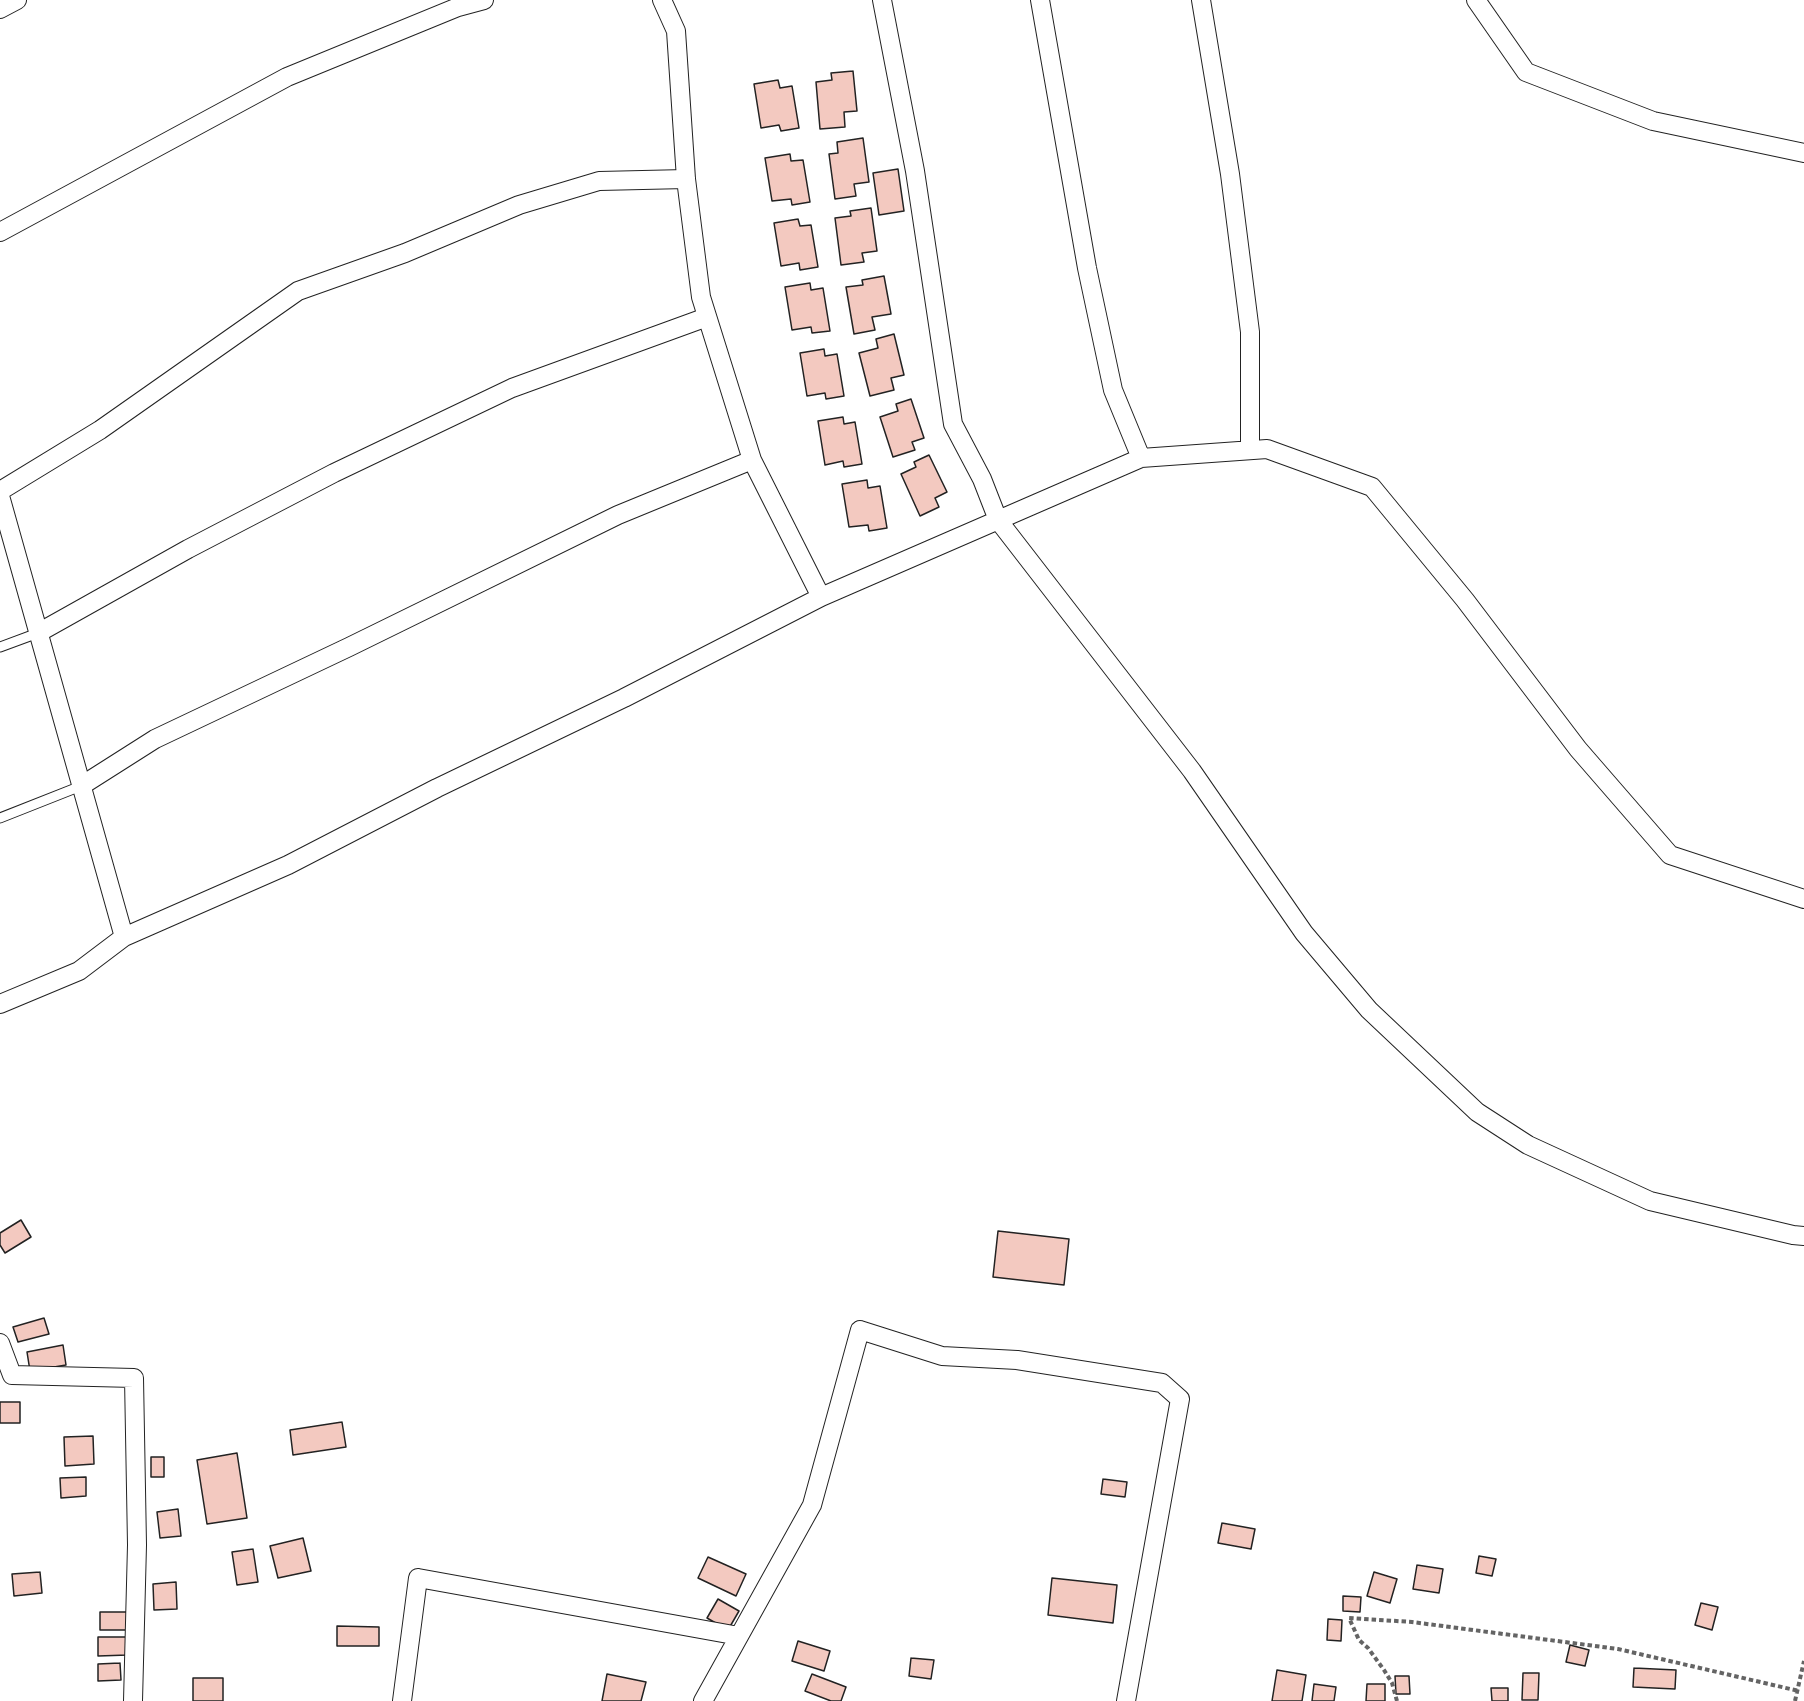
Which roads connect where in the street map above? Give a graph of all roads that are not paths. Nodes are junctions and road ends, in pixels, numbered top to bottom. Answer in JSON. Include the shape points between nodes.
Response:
{"nodes":[{"id":1,"x":17,"y":0,"type":"edge"},
{"id":2,"x":484,"y":0,"type":"edge"},
{"id":3,"x":662,"y":0,"type":"edge"},
{"id":4,"x":882,"y":0,"type":"edge"},
{"id":5,"x":1040,"y":0,"type":"edge"},
{"id":6,"x":1201,"y":0,"type":"edge"},
{"id":7,"x":1476,"y":0,"type":"edge"},
{"id":8,"x":0,"y":9,"type":"edge"},
{"id":9,"x":1804,"y":153,"type":"edge"},
{"id":10,"x":686,"y":179,"type":"junction"},
{"id":11,"x":0,"y":232,"type":"edge"},
{"id":12,"x":707,"y":317,"type":"junction"},
{"id":13,"x":1250,"y":450,"type":"junction"},
{"id":14,"x":1141,"y":458,"type":"junction"},
{"id":15,"x":752,"y":460,"type":"junction"},
{"id":16,"x":0,"y":491,"type":"edge"},
{"id":17,"x":0,"y":496,"type":"edge"},
{"id":18,"x":998,"y":520,"type":"junction"},
{"id":19,"x":821,"y":597,"type":"junction"},
{"id":20,"x":38,"y":633,"type":"junction"},
{"id":21,"x":0,"y":647,"type":"edge"},
{"id":22,"x":81,"y":786,"type":"junction"},
{"id":23,"x":0,"y":818,"type":"edge"},
{"id":24,"x":1804,"y":899,"type":"edge"},
{"id":25,"x":124,"y":937,"type":"junction"},
{"id":26,"x":0,"y":1004,"type":"edge"},
{"id":27,"x":1804,"y":1236,"type":"edge"},
{"id":28,"x":0,"y":1343,"type":"edge"},
{"id":29,"x":739,"y":1636,"type":"junction"},
{"id":30,"x":133,"y":1701,"type":"edge"},
{"id":31,"x":402,"y":1701,"type":"edge"},
{"id":32,"x":703,"y":1701,"type":"edge"},
{"id":33,"x":1126,"y":1701,"type":"edge"}],
"edges":[{"from":1,"to":8,"type":"street"},
{"from":2,"to":11,"type":"street","via":[[287,77]]},
{"from":3,"to":10,"type":"street","via":[[676,31]]},
{"from":4,"to":18,"type":"street","via":[[915,171],[953,424]]},
{"from":5,"to":14,"type":"street","via":[[1087,268],[1113,390]]},
{"from":6,"to":13,"type":"street","via":[[1230,174],[1250,332]]},
{"from":7,"to":9,"type":"street","via":[[1526,72],[1653,121]]},
{"from":10,"to":12,"type":"street"},
{"from":10,"to":16,"type":"street","via":[[599,181],[519,205],[405,253],[298,291],[100,430]]},
{"from":12,"to":15,"type":"street"},
{"from":12,"to":20,"type":"street","via":[[502,393],[334,473]]},
{"from":13,"to":14,"type":"street"},
{"from":13,"to":24,"type":"street","via":[[1267,449],[1372,487],[1465,600],[1578,749],[1670,855]]},
{"from":14,"to":18,"type":"street"},
{"from":15,"to":19,"type":"street"},
{"from":15,"to":22,"type":"street","via":[[618,515],[155,739]]},
{"from":17,"to":20,"type":"street"},
{"from":18,"to":19,"type":"street"},
{"from":18,"to":27,"type":"street","via":[[1192,771],[1304,933],[1369,1010],[1477,1112],[1528,1145],[1650,1201]]},
{"from":19,"to":25,"type":"street","via":[[288,865]]},
{"from":20,"to":21,"type":"lane"},
{"from":20,"to":22,"type":"street"},
{"from":22,"to":23,"type":"lane"},
{"from":22,"to":25,"type":"street"},
{"from":25,"to":26,"type":"street","via":[[79,971]]},
{"from":28,"to":30,"type":"street","via":[[12,1375],[134,1378],[137,1545]]},
{"from":29,"to":31,"type":"street","via":[[418,1578]]},
{"from":29,"to":32,"type":"street"},
{"from":29,"to":33,"type":"street","via":[[812,1504],[860,1330],[942,1356],[1017,1360],[1162,1383],[1180,1399]]}]}
